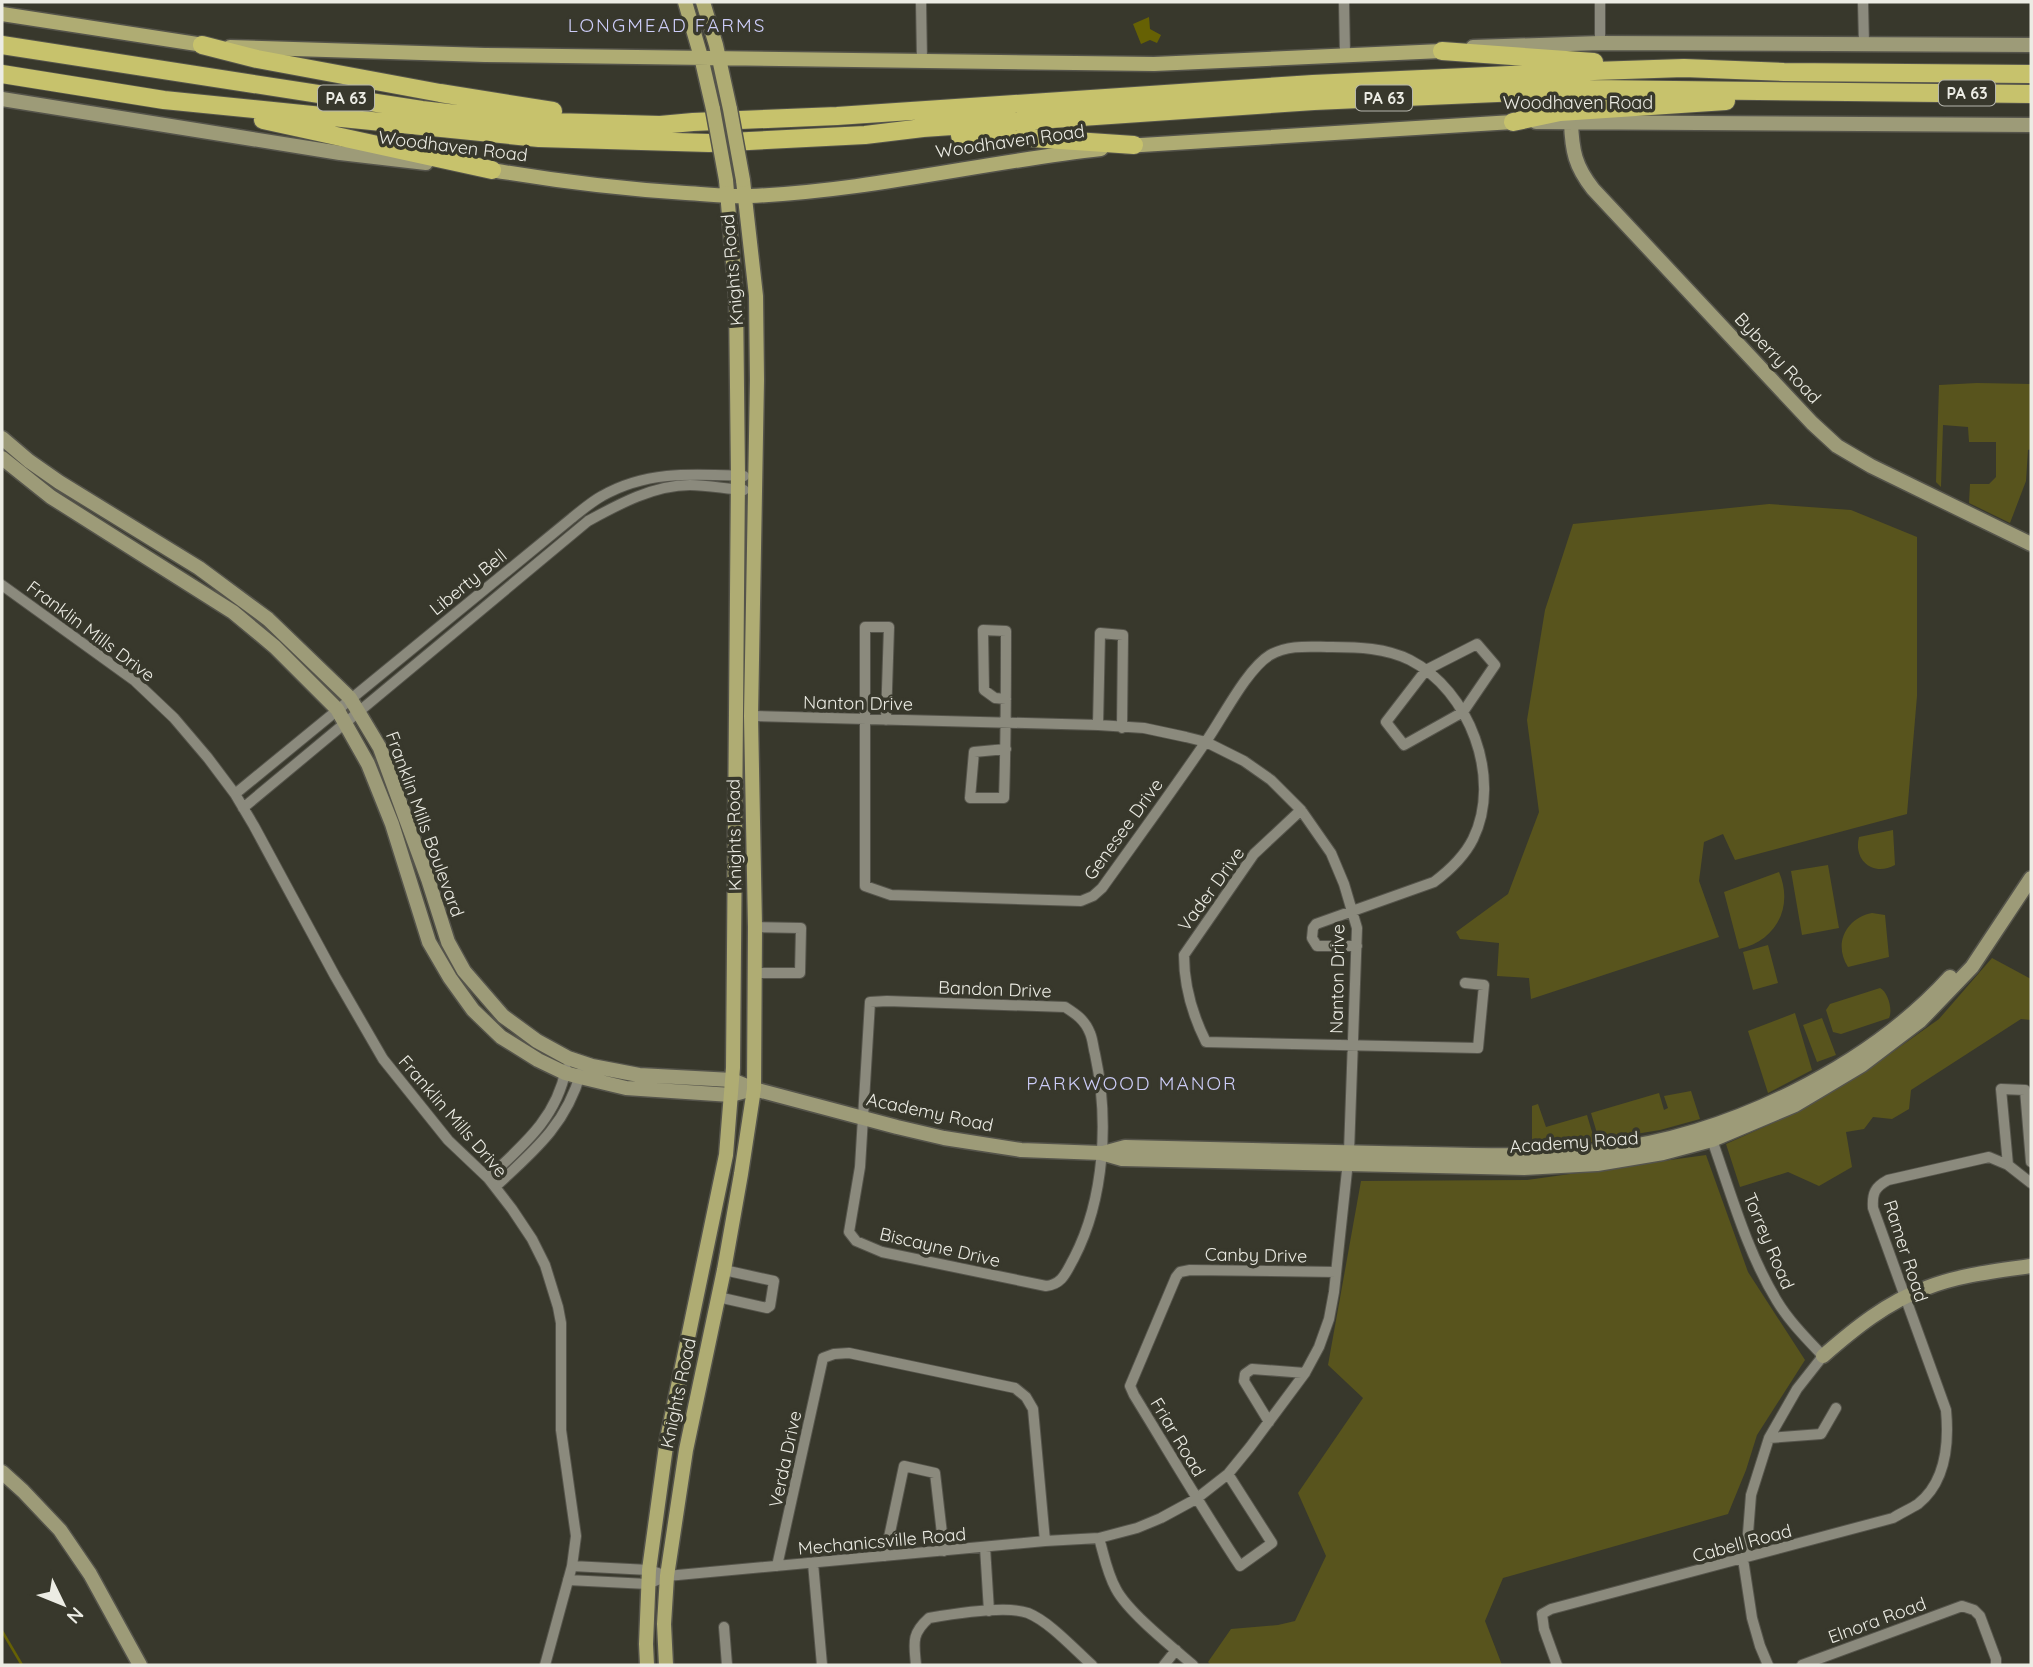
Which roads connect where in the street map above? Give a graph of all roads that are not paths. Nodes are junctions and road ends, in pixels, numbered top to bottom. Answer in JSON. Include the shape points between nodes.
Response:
{"nodes":[{"id":1,"x":685,"y":2,"type":"edge"},
{"id":2,"x":703,"y":2,"type":"edge"},
{"id":3,"x":921,"y":2,"type":"edge"},
{"id":4,"x":1344,"y":2,"type":"edge"},
{"id":5,"x":1600,"y":2,"type":"edge"},
{"id":6,"x":1863,"y":2,"type":"edge"},
{"id":7,"x":2,"y":14,"type":"edge"},
{"id":8,"x":1600,"y":43,"type":"junction"},
{"id":9,"x":1864,"y":44,"type":"junction"},
{"id":10,"x":2,"y":45,"type":"edge"},
{"id":11,"x":202,"y":45,"type":"junction"},
{"id":12,"x":2031,"y":45,"type":"edge"},
{"id":13,"x":1443,"y":51,"type":"junction"},
{"id":14,"x":1345,"y":54,"type":"junction"},
{"id":15,"x":701,"y":57,"type":"junction"},
{"id":16,"x":719,"y":58,"type":"junction"},
{"id":17,"x":922,"y":61,"type":"junction"},
{"id":18,"x":1684,"y":68,"type":"junction"},
{"id":19,"x":2,"y":74,"type":"edge"},
{"id":20,"x":2031,"y":74,"type":"edge"},
{"id":21,"x":1903,"y":92,"type":"junction"},
{"id":22,"x":2031,"y":94,"type":"edge"},
{"id":23,"x":2,"y":99,"type":"edge"},
{"id":24,"x":164,"y":100,"type":"junction"},
{"id":25,"x":693,"y":122,"type":"junction"},
{"id":26,"x":1513,"y":122,"type":"junction"},
{"id":27,"x":1571,"y":122,"type":"junction"},
{"id":28,"x":2031,"y":125,"type":"edge"},
{"id":29,"x":865,"y":135,"type":"junction"},
{"id":30,"x":1134,"y":145,"type":"junction"},
{"id":31,"x":492,"y":170,"type":"junction"},
{"id":32,"x":727,"y":195,"type":"junction"},
{"id":33,"x":745,"y":196,"type":"junction"},
{"id":34,"x":2,"y":438,"type":"edge"},
{"id":35,"x":2,"y":458,"type":"edge"},
{"id":36,"x":738,"y":483,"type":"junction"},
{"id":37,"x":755,"y":483,"type":"junction"},
{"id":38,"x":2031,"y":544,"type":"edge"},
{"id":39,"x":2,"y":585,"type":"edge"},
{"id":40,"x":1426,"y":670,"type":"junction"},
{"id":41,"x":350,"y":698,"type":"junction"},
{"id":42,"x":1006,"y":699,"type":"junction"},
{"id":43,"x":358,"y":711,"type":"junction"},
{"id":44,"x":1463,"y":712,"type":"junction"},
{"id":45,"x":341,"y":716,"type":"junction"},
{"id":46,"x":751,"y":716,"type":"junction"},
{"id":47,"x":866,"y":720,"type":"junction"},
{"id":48,"x":886,"y":720,"type":"junction"},
{"id":49,"x":1006,"y":724,"type":"junction"},
{"id":50,"x":1098,"y":725,"type":"junction"},
{"id":51,"x":1122,"y":728,"type":"junction"},
{"id":52,"x":1206,"y":742,"type":"junction"},
{"id":53,"x":1006,"y":749,"type":"junction"},
{"id":54,"x":235,"y":794,"type":"junction"},
{"id":55,"x":243,"y":807,"type":"junction"},
{"id":56,"x":1301,"y":810,"type":"junction"},
{"id":57,"x":2031,"y":878,"type":"edge"},
{"id":58,"x":1353,"y":912,"type":"junction"},
{"id":59,"x":755,"y":927,"type":"junction"},
{"id":60,"x":1357,"y":946,"type":"junction"},
{"id":61,"x":754,"y":973,"type":"junction"},
{"id":62,"x":1465,"y":983,"type":"dead end"},
{"id":63,"x":871,"y":1002,"type":"joint"},
{"id":64,"x":1352,"y":1045,"type":"junction"},
{"id":65,"x":568,"y":1058,"type":"junction"},
{"id":66,"x":582,"y":1070,"type":"junction"},
{"id":67,"x":565,"y":1073,"type":"junction"},
{"id":68,"x":732,"y":1080,"type":"junction"},
{"id":69,"x":754,"y":1089,"type":"junction"},
{"id":70,"x":731,"y":1095,"type":"junction"},
{"id":71,"x":863,"y":1118,"type":"junction"},
{"id":72,"x":1710,"y":1133,"type":"junction"},
{"id":73,"x":1101,"y":1153,"type":"junction"},
{"id":74,"x":1349,"y":1158,"type":"junction"},
{"id":75,"x":2031,"y":1162,"type":"edge"},
{"id":76,"x":2008,"y":1166,"type":"junction"},
{"id":77,"x":491,"y":1183,"type":"junction"},
{"id":78,"x":2031,"y":1183,"type":"edge"},
{"id":79,"x":2031,"y":1266,"type":"edge"},
{"id":80,"x":724,"y":1270,"type":"junction"},
{"id":81,"x":1336,"y":1272,"type":"junction"},
{"id":82,"x":1051,"y":1285,"type":"joint"},
{"id":83,"x":698,"y":1293,"type":"junction"},
{"id":84,"x":718,"y":1297,"type":"junction"},
{"id":85,"x":1904,"y":1298,"type":"junction"},
{"id":86,"x":1823,"y":1356,"type":"junction"},
{"id":87,"x":1305,"y":1373,"type":"junction"},
{"id":88,"x":1132,"y":1391,"type":"joint"},
{"id":89,"x":1836,"y":1408,"type":"dead end"},
{"id":90,"x":1269,"y":1422,"type":"junction"},
{"id":91,"x":1769,"y":1438,"type":"junction"},
{"id":92,"x":2,"y":1472,"type":"edge"},
{"id":93,"x":1228,"y":1474,"type":"junction"},
{"id":94,"x":1934,"y":1483,"type":"joint"},
{"id":95,"x":1196,"y":1499,"type":"junction"},
{"id":96,"x":1099,"y":1538,"type":"junction"},
{"id":97,"x":1045,"y":1541,"type":"junction"},
{"id":98,"x":985,"y":1547,"type":"junction"},
{"id":99,"x":944,"y":1551,"type":"junction"},
{"id":100,"x":885,"y":1556,"type":"junction"},
{"id":101,"x":1744,"y":1559,"type":"junction"},
{"id":102,"x":813,"y":1563,"type":"junction"},
{"id":103,"x":572,"y":1566,"type":"junction"},
{"id":104,"x":777,"y":1566,"type":"junction"},
{"id":105,"x":667,"y":1576,"type":"junction"},
{"id":106,"x":648,"y":1577,"type":"junction"},
{"id":107,"x":568,"y":1580,"type":"junction"},
{"id":108,"x":989,"y":1611,"type":"junction"},
{"id":109,"x":724,"y":1628,"type":"dead end"},
{"id":110,"x":1176,"y":1650,"type":"junction"},
{"id":111,"x":140,"y":1665,"type":"edge"},
{"id":112,"x":545,"y":1665,"type":"edge"},
{"id":113,"x":647,"y":1665,"type":"edge"},
{"id":114,"x":666,"y":1665,"type":"edge"},
{"id":115,"x":727,"y":1665,"type":"edge"},
{"id":116,"x":822,"y":1665,"type":"edge"},
{"id":117,"x":916,"y":1665,"type":"edge"},
{"id":118,"x":1093,"y":1665,"type":"edge"},
{"id":119,"x":1164,"y":1665,"type":"edge"},
{"id":120,"x":1193,"y":1665,"type":"edge"},
{"id":121,"x":1557,"y":1665,"type":"edge"},
{"id":122,"x":1768,"y":1665,"type":"edge"},
{"id":123,"x":1802,"y":1665,"type":"edge"},
{"id":124,"x":1996,"y":1665,"type":"edge"}],
"edges":[{"from":1,"to":15,"type":"main road","name":"Knights Road"},
{"from":2,"to":16,"type":"main road","name":"Knights Road"},
{"from":3,"to":17,"type":"street"},
{"from":4,"to":14,"type":"street"},
{"from":5,"to":8,"type":"street"},
{"from":6,"to":9,"type":"street"},
{"from":7,"to":11,"type":"main road"},
{"from":8,"to":9,"type":"street"},
{"from":8,"to":13,"type":"street"},
{"from":9,"to":12,"type":"street"},
{"from":10,"to":25,"type":"highway","name":"Woodhaven Road","number":"PA 63","via":[[482,117],[660,125]]},
{"from":11,"to":15,"type":"main road"},
{"from":11,"to":25,"type":"highway","via":[[534,109]]},
{"from":13,"to":14,"type":"main road"},
{"from":13,"to":18,"type":"highway"},
{"from":14,"to":17,"type":"main road","via":[[1178,64]]},
{"from":15,"to":16,"type":"main road"},
{"from":15,"to":32,"type":"main road","name":"Knights Road","bridge":true},
{"from":16,"to":17,"type":"main road"},
{"from":16,"to":33,"type":"main road","name":"Knights Road","bridge":true},
{"from":18,"to":20,"type":"highway","name":"Woodhaven Road","number":"PA 63"},
{"from":18,"to":25,"type":"highway","name":"Woodhaven Road","number":"PA 63","via":[[1321,84]]},
{"from":19,"to":24,"type":"highway","name":"Woodhaven Road","number":"PA 63"},
{"from":21,"to":22,"type":"highway","name":"Woodhaven Road","number":"PA 63"},
{"from":21,"to":26,"type":"highway","via":[[1612,108]]},
{"from":21,"to":29,"type":"highway","name":"Woodhaven Road","number":"PA 63","via":[[1564,90],[1314,101]]},
{"from":23,"to":31,"type":"street","name":"Woodhaven Road","via":[[340,153]]},
{"from":24,"to":29,"type":"highway","name":"Woodhaven Road","number":"PA 63","via":[[539,138],[709,143]]},
{"from":24,"to":31,"type":"highway"},
{"from":26,"to":27,"type":"street","name":"Woodhaven Road"},
{"from":26,"to":30,"type":"main road","name":"Woodhaven Road"},
{"from":27,"to":28,"type":"street","name":"Woodhaven Road"},
{"from":27,"to":38,"type":"street","name":"Byberry Road","via":[[1574,158],[1582,176],[1812,423],[1871,466]]},
{"from":29,"to":30,"type":"highway","via":[[1016,137]]},
{"from":30,"to":33,"type":"main road","name":"Woodhaven Road","via":[[844,187]]},
{"from":31,"to":32,"type":"main road","name":"Woodhaven Road","via":[[644,191]]},
{"from":32,"to":33,"type":"main road","name":"Woodhaven Road"},
{"from":32,"to":36,"type":"main road","name":"Knights Road","via":[[736,298]]},
{"from":33,"to":37,"type":"main road","name":"Knights Road","via":[[756,296]]},
{"from":34,"to":41,"type":"street","name":"Franklin Mills Boulevard","via":[[59,482],[199,568],[268,619]]},
{"from":35,"to":45,"type":"street","name":"Franklin Mills Boulevard","via":[[51,497],[233,612],[275,647]]},
{"from":36,"to":37,"type":"street","name":"Liberty Bell"},
{"from":36,"to":41,"type":"street","name":"Liberty Bell","via":[[679,474],[635,482],[601,496]]},
{"from":36,"to":43,"type":"street","name":"Liberty Bell","via":[[656,490],[588,521]]},
{"from":36,"to":68,"type":"main road","name":"Knights Road"},
{"from":37,"to":46,"type":"main road","name":"Knights Road"},
{"from":39,"to":54,"type":"street","name":"Franklin Mills Drive","via":[[135,681],[174,718]]},
{"from":40,"to":44,"type":"street"},
{"from":40,"to":44,"type":"street","via":[[1477,644],[1495,666]]},
{"from":40,"to":44,"type":"street","via":[[1386,722],[1404,745]]},
{"from":40,"to":52,"type":"street","name":"Genesee Drive","via":[[1383,650],[1287,647],[1252,671]]},
{"from":41,"to":43,"type":"street","name":"Franklin Mills Boulevard"},
{"from":41,"to":45,"type":"street","name":"Liberty Bell"},
{"from":42,"to":42,"type":"street","via":[[984,690],[983,630],[1006,631]]},
{"from":42,"to":49,"type":"street"},
{"from":43,"to":45,"type":"street","name":"Liberty Bell"},
{"from":43,"to":65,"type":"street","name":"Franklin Mills Boulevard","via":[[380,748],[448,942],[464,971],[503,1016]]},
{"from":44,"to":58,"type":"street","via":[[1482,765],[1484,793],[1473,840],[1434,882]]},
{"from":45,"to":54,"type":"street","name":"Liberty Bell"},
{"from":45,"to":55,"type":"street","name":"Liberty Bell"},
{"from":45,"to":67,"type":"street","name":"Franklin Mills Boulevard","via":[[368,764],[393,824],[429,942],[450,978],[473,1010],[501,1037]]},
{"from":46,"to":47,"type":"street","name":"Nanton Drive"},
{"from":46,"to":59,"type":"main road","name":"Knights Road"},
{"from":47,"to":48,"type":"street","name":"Nanton Drive"},
{"from":47,"to":48,"type":"street","via":[[865,626],[889,628]]},
{"from":47,"to":52,"type":"street","name":"Genesee Drive","via":[[865,886],[891,895],[1081,901],[1093,896]]},
{"from":48,"to":49,"type":"street","name":"Nanton Drive"},
{"from":49,"to":50,"type":"street","name":"Nanton Drive"},
{"from":49,"to":53,"type":"street"},
{"from":50,"to":51,"type":"street","name":"Nanton Drive"},
{"from":50,"to":51,"type":"street","via":[[1100,633],[1123,635]]},
{"from":51,"to":52,"type":"street","name":"Nanton Drive","via":[[1144,728]]},
{"from":52,"to":56,"type":"street","name":"Nanton Drive","via":[[1271,780]]},
{"from":53,"to":53,"type":"street","via":[[1004,798],[971,798],[974,752]]},
{"from":54,"to":55,"type":"street","name":"Franklin Mills Drive"},
{"from":55,"to":77,"type":"street","name":"Franklin Mills Drive","via":[[383,1059],[448,1140]]},
{"from":56,"to":58,"type":"street","name":"Nanton Drive","via":[[1331,853]]},
{"from":56,"to":64,"type":"street","name":"Vader Drive","via":[[1254,854],[1184,956],[1191,1006],[1206,1042]]},
{"from":57,"to":72,"type":"street","name":"Academy Road","via":[[1983,949],[1913,1013],[1843,1065]]},
{"from":58,"to":60,"type":"street","name":"Nanton Drive"},
{"from":58,"to":60,"type":"street","via":[[1316,924],[1312,939],[1317,946]]},
{"from":59,"to":61,"type":"main road","name":"Knights Road"},
{"from":59,"to":61,"type":"street","via":[[801,928],[800,973]]},
{"from":60,"to":64,"type":"street","name":"Nanton Drive"},
{"from":61,"to":69,"type":"main road","name":"Knights Road"},
{"from":62,"to":64,"type":"street","via":[[1484,985],[1478,1048]]},
{"from":63,"to":71,"type":"street","name":"Biscayne Drive"},
{"from":63,"to":73,"type":"street","name":"Bandon Drive","via":[[1065,1007],[1080,1016],[1090,1033],[1100,1076]]},
{"from":64,"to":74,"type":"street","name":"Nanton Drive"},
{"from":65,"to":66,"type":"street","name":"Franklin Mills Boulevard"},
{"from":65,"to":67,"type":"street"},
{"from":66,"to":67,"type":"street","name":"Franklin Mills Boulevard"},
{"from":66,"to":68,"type":"street","name":"Franklin Mills Boulevard"},
{"from":66,"to":70,"type":"street","name":"Franklin Mills Boulevard","via":[[626,1088]]},
{"from":66,"to":77,"type":"street","via":[[565,1114],[547,1138]]},
{"from":67,"to":77,"type":"street","via":[[551,1111]]},
{"from":68,"to":69,"type":"street","name":"Academy Road"},
{"from":68,"to":70,"type":"main road","name":"Knights Road"},
{"from":69,"to":70,"type":"street","name":"Academy Road"},
{"from":69,"to":71,"type":"street","name":"Academy Road"},
{"from":69,"to":80,"type":"main road","name":"Knights Road"},
{"from":70,"to":83,"type":"main road","name":"Knights Road","via":[[726,1155]]},
{"from":71,"to":73,"type":"street","name":"Academy Road","via":[[986,1145]]},
{"from":71,"to":82,"type":"street","name":"Biscayne Drive","via":[[849,1232],[856,1241],[882,1252]]},
{"from":72,"to":74,"type":"street","name":"Academy Road","via":[[1558,1154]]},
{"from":72,"to":86,"type":"street","name":"Torrey Road","via":[[1765,1279],[1778,1304]]},
{"from":73,"to":74,"type":"street","name":"Academy Road","via":[[1122,1159]]},
{"from":73,"to":82,"type":"street","name":"Bandon Drive","via":[[1092,1210],[1078,1250],[1064,1275]]},
{"from":74,"to":81,"type":"street","name":"Nanton Drive"},
{"from":75,"to":76,"type":"street","via":[[2025,1090],[2001,1089]]},
{"from":76,"to":78,"type":"street","name":"Ramer Road"},
{"from":76,"to":85,"type":"street","name":"Ramer Road","via":[[1989,1157],[1879,1185],[1872,1194],[1873,1208]]},
{"from":77,"to":103,"type":"street","name":"Franklin Mills Drive","via":[[532,1239],[558,1307],[561,1430],[576,1536]]},
{"from":79,"to":85,"type":"street","via":[[1951,1279]]},
{"from":80,"to":84,"type":"main road","name":"Knights Road"},
{"from":80,"to":84,"type":"street","via":[[774,1281],[770,1306]]},
{"from":81,"to":87,"type":"street","name":"Nanton Drive","via":[[1329,1319]]},
{"from":81,"to":88,"type":"street","name":"Canby Drive","via":[[1180,1272],[1130,1386]]},
{"from":83,"to":84,"type":"main road"},
{"from":83,"to":106,"type":"main road","name":"Knights Road","via":[[667,1439]]},
{"from":84,"to":105,"type":"main road","name":"Knights Road","via":[[686,1450]]},
{"from":85,"to":86,"type":"street","via":[[1859,1325]]},
{"from":85,"to":94,"type":"street","name":"Ramer Road","via":[[1946,1410],[1947,1448]]},
{"from":86,"to":91,"type":"street","via":[[1797,1389]]},
{"from":87,"to":90,"type":"street","name":"Nanton Drive"},
{"from":87,"to":90,"type":"street","via":[[1252,1369],[1244,1374]]},
{"from":88,"to":95,"type":"street","name":"Friar Road"},
{"from":89,"to":91,"type":"street","via":[[1821,1434]]},
{"from":90,"to":93,"type":"street","name":"Nanton Drive"},
{"from":91,"to":101,"type":"street","via":[[1751,1495]]},
{"from":92,"to":111,"type":"street","via":[[65,1538]]},
{"from":93,"to":95,"type":"street","name":"Nanton Drive"},
{"from":93,"to":95,"type":"street","name":"Friar Road","via":[[1272,1543],[1240,1566]]},
{"from":94,"to":101,"type":"street","name":"Cabell Road","via":[[1919,1503],[1893,1518]]},
{"from":95,"to":96,"type":"street","name":"Nanton Drive","via":[[1149,1523]]},
{"from":96,"to":97,"type":"street","name":"Mechanicsville Road"},
{"from":96,"to":110,"type":"street","via":[[1117,1592]]},
{"from":97,"to":98,"type":"street","name":"Mechanicsville Road"},
{"from":97,"to":104,"type":"street","name":"Verda Drive","via":[[1033,1409],[1026,1397],[1015,1388],[849,1353],[835,1354],[823,1358]]},
{"from":98,"to":99,"type":"street","name":"Mechanicsville Road"},
{"from":98,"to":108,"type":"street"},
{"from":99,"to":100,"type":"street","name":"Mechanicsville Road"},
{"from":99,"to":100,"type":"street","via":[[935,1473],[904,1466]]},
{"from":100,"to":102,"type":"street","name":"Mechanicsville Road"},
{"from":101,"to":121,"type":"street","name":"Cabell Road","via":[[1550,1609],[1542,1614]]},
{"from":101,"to":122,"type":"street","via":[[1752,1618]]},
{"from":102,"to":104,"type":"street","name":"Mechanicsville Road"},
{"from":102,"to":116,"type":"street"},
{"from":103,"to":106,"type":"street"},
{"from":103,"to":107,"type":"street","name":"Franklin Mills Drive"},
{"from":104,"to":105,"type":"street","name":"Mechanicsville Road"},
{"from":105,"to":106,"type":"street","name":"Mechanicsville Road"},
{"from":105,"to":114,"type":"main road","name":"Knights Road"},
{"from":106,"to":107,"type":"street"},
{"from":106,"to":113,"type":"main road","name":"Knights Road"},
{"from":107,"to":112,"type":"street","name":"Franklin Mills Drive"},
{"from":108,"to":117,"type":"street","via":[[929,1618],[914,1639]]},
{"from":108,"to":118,"type":"street","via":[[1028,1613]]},
{"from":109,"to":115,"type":"street"},
{"from":110,"to":119,"type":"street"},
{"from":110,"to":120,"type":"street"},
{"from":123,"to":124,"type":"street","name":"Elnora Road","via":[[1964,1606],[1980,1616]]}]}
